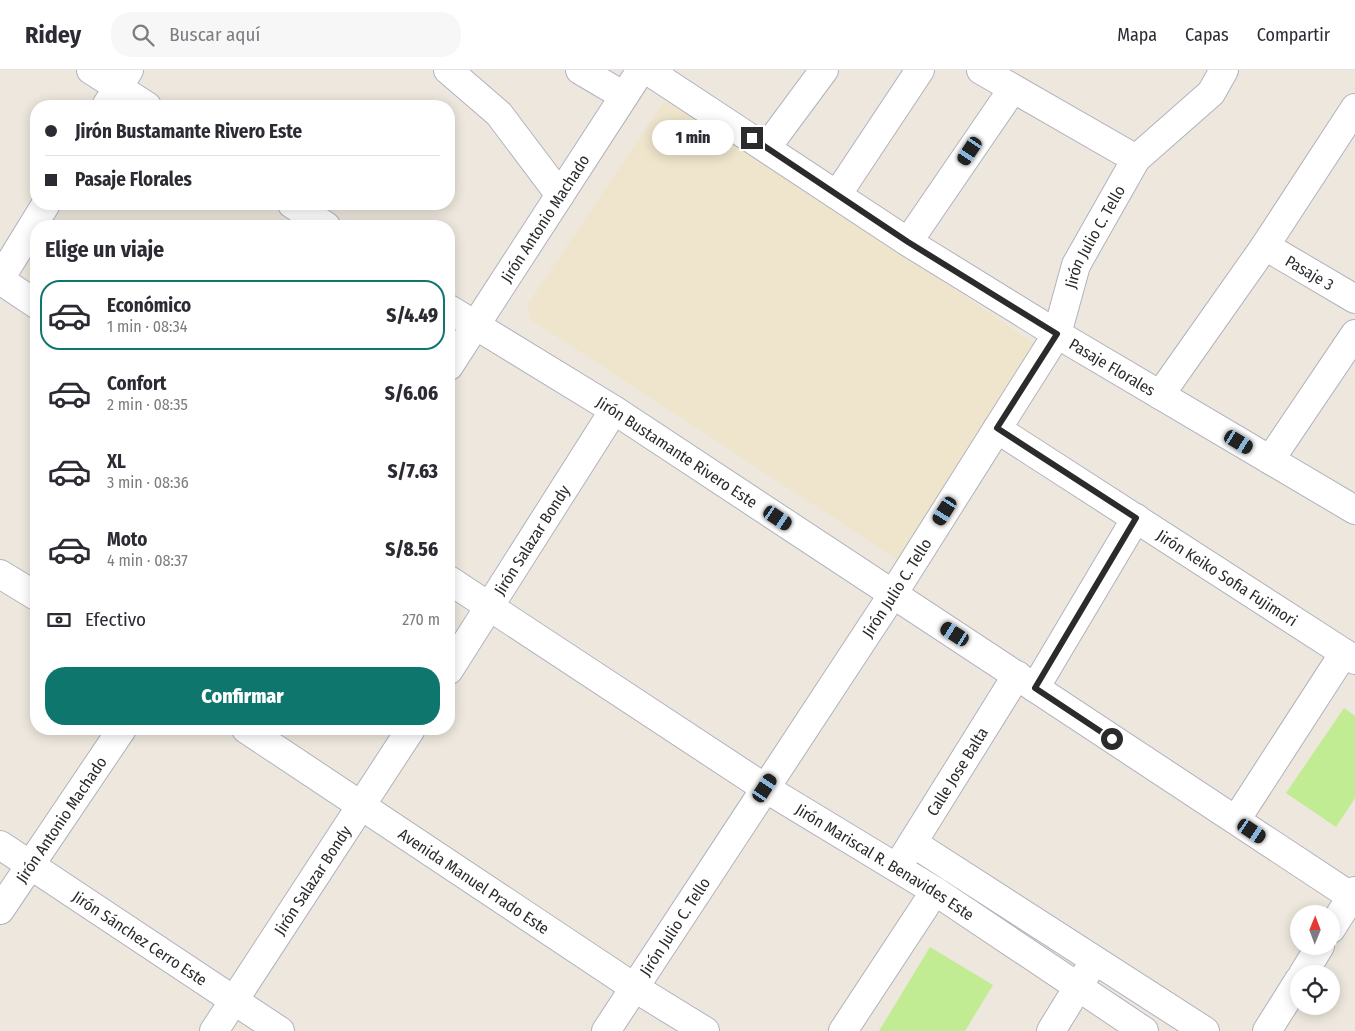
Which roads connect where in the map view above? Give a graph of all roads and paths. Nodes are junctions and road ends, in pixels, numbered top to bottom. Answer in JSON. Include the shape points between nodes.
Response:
{"nodes":[{"id":1,"x":91,"y":70,"type":"edge"},
{"id":2,"x":448,"y":70,"type":"edge"},
{"id":3,"x":580,"y":70,"type":"edge"},
{"id":4,"x":641,"y":70,"type":"edge"},
{"id":5,"x":647,"y":70,"type":"edge"},
{"id":6,"x":824,"y":70,"type":"edge"},
{"id":7,"x":920,"y":70,"type":"edge"},
{"id":8,"x":981,"y":70,"type":"edge"},
{"id":9,"x":1224,"y":70,"type":"edge"},
{"id":10,"x":118,"y":88,"type":"edge"},
{"id":11,"x":1012,"y":90,"type":"junction"},
{"id":12,"x":624,"y":96,"type":"junction"},
{"id":13,"x":137,"y":100,"type":"edge"},
{"id":14,"x":1355,"y":108,"type":"edge"},
{"id":15,"x":767,"y":147,"type":"junction"},
{"id":16,"x":1136,"y":159,"type":"junction"},
{"id":17,"x":837,"y":194,"type":"junction"},
{"id":18,"x":560,"y":195,"type":"junction"},
{"id":19,"x":301,"y":210,"type":"edge"},
{"id":20,"x":317,"y":220,"type":"edge"},
{"id":21,"x":30,"y":230,"type":"edge"},
{"id":22,"x":908,"y":242,"type":"junction"},
{"id":23,"x":1265,"y":246,"type":"junction"},
{"id":24,"x":0,"y":279,"type":"edge"},
{"id":25,"x":1355,"y":298,"type":"edge"},
{"id":26,"x":30,"y":300,"type":"edge"},
{"id":27,"x":455,"y":313,"type":"edge"},
{"id":28,"x":474,"y":326,"type":"junction"},
{"id":29,"x":1057,"y":334,"type":"junction"},
{"id":30,"x":1355,"y":334,"type":"edge"},
{"id":31,"x":455,"y":356,"type":"edge"},
{"id":32,"x":1160,"y":394,"type":"junction"},
{"id":33,"x":614,"y":410,"type":"junction"},
{"id":34,"x":997,"y":428,"type":"junction"},
{"id":35,"x":1270,"y":460,"type":"junction"},
{"id":36,"x":1355,"y":510,"type":"edge"},
{"id":37,"x":1136,"y":518,"type":"junction"},
{"id":38,"x":0,"y":574,"type":"edge"},
{"id":39,"x":455,"y":584,"type":"edge"},
{"id":40,"x":30,"y":592,"type":"edge"},
{"id":41,"x":893,"y":594,"type":"junction"},
{"id":42,"x":489,"y":607,"type":"junction"},
{"id":43,"x":1349,"y":657,"type":"edge"},
{"id":44,"x":455,"y":661,"type":"edge"},
{"id":45,"x":1026,"y":681,"type":"junction"},
{"id":46,"x":118,"y":735,"type":"edge"},
{"id":47,"x":255,"y":735,"type":"edge"},
{"id":48,"x":407,"y":735,"type":"edge"},
{"id":49,"x":765,"y":788,"type":"junction"},
{"id":50,"x":362,"y":806,"type":"junction"},
{"id":51,"x":1236,"y":820,"type":"junction"},
{"id":52,"x":913,"y":843,"type":"junction"},
{"id":53,"x":0,"y":845,"type":"edge"},
{"id":54,"x":30,"y":865,"type":"junction"},
{"id":55,"x":897,"y":866,"type":"junction"},
{"id":56,"x":934,"y":891,"type":"junction"},
{"id":57,"x":1353,"y":894,"type":"edge"},
{"id":58,"x":0,"y":910,"type":"edge"},
{"id":59,"x":1340,"y":915,"type":"edge"},
{"id":60,"x":1095,"y":960,"type":"junction"},
{"id":61,"x":635,"y":988,"type":"junction"},
{"id":62,"x":1077,"y":988,"type":"junction"},
{"id":63,"x":1290,"y":994,"type":"edge"},
{"id":64,"x":235,"y":1001,"type":"junction"},
{"id":65,"x":214,"y":1031,"type":"edge"},
{"id":66,"x":280,"y":1031,"type":"edge"},
{"id":67,"x":606,"y":1031,"type":"edge"},
{"id":68,"x":705,"y":1031,"type":"edge"},
{"id":69,"x":843,"y":1031,"type":"edge"},
{"id":70,"x":1051,"y":1031,"type":"edge"},
{"id":71,"x":1144,"y":1031,"type":"edge"},
{"id":72,"x":1204,"y":1031,"type":"edge"},
{"id":73,"x":1267,"y":1031,"type":"edge"}],
"edges":[{"from":1,"to":10,"type":"street"},
{"from":2,"to":18,"type":"street","via":[[499,114]]},
{"from":3,"to":12,"type":"street"},
{"from":4,"to":12,"type":"street","name":"Jirón Antonio Machado"},
{"from":5,"to":15,"type":"street","name":"Pasaje Florales"},
{"from":6,"to":15,"type":"street"},
{"from":7,"to":17,"type":"street"},
{"from":8,"to":11,"type":"street"},
{"from":9,"to":16,"type":"street","name":"Jirón Julio C. Tello","via":[[1210,92]]},
{"from":10,"to":13,"type":"street"},
{"from":11,"to":16,"type":"street"},
{"from":11,"to":22,"type":"street"},
{"from":12,"to":18,"type":"street","name":"Jirón Antonio Machado"},
{"from":14,"to":23,"type":"street"},
{"from":15,"to":17,"type":"street","name":"Pasaje Florales"},
{"from":16,"to":29,"type":"street","name":"Jirón Julio C. Tello","via":[[1076,265]]},
{"from":17,"to":22,"type":"street","name":"Pasaje Florales"},
{"from":18,"to":28,"type":"street","name":"Jirón Antonio Machado"},
{"from":19,"to":20,"type":"street"},
{"from":21,"to":24,"type":"street"},
{"from":22,"to":29,"type":"street","name":"Pasaje Florales"},
{"from":23,"to":25,"type":"street","name":"Pasaje 3"},
{"from":23,"to":32,"type":"street"},
{"from":24,"to":26,"type":"street"},
{"from":27,"to":28,"type":"street","name":"Jirón Bustamante Rivero Este"},
{"from":28,"to":31,"type":"street","name":"Jirón Antonio Machado"},
{"from":28,"to":33,"type":"street","name":"Jirón Bustamante Rivero Este"},
{"from":29,"to":32,"type":"street","name":"Pasaje Florales"},
{"from":29,"to":34,"type":"street","name":"Jirón Julio C. Tello"},
{"from":30,"to":35,"type":"street"},
{"from":32,"to":35,"type":"street","name":"Pasaje Florales"},
{"from":33,"to":41,"type":"street","name":"Jirón Bustamante Rivero Este"},
{"from":33,"to":42,"type":"street","name":"Jirón Salazar Bondy"},
{"from":34,"to":37,"type":"street","name":"Jirón Keiko Sofia Fujimori"},
{"from":34,"to":41,"type":"street","name":"Jirón Julio C. Tello"},
{"from":35,"to":36,"type":"street","name":"Pasaje Florales"},
{"from":37,"to":43,"type":"street","name":"Jirón Keiko Sofia Fujimori"},
{"from":37,"to":45,"type":"street","name":"Calle Jose Balta"},
{"from":38,"to":40,"type":"street"},
{"from":39,"to":42,"type":"street","name":"Jirón Mariscal R. Benavides Este"},
{"from":41,"to":45,"type":"street","name":"Jirón Bustamante Rivero Este"},
{"from":41,"to":49,"type":"street","name":"Jirón Julio C. Tello"},
{"from":42,"to":44,"type":"street","name":"Jirón Salazar Bondy"},
{"from":42,"to":49,"type":"street","name":"Jirón Mariscal R. Benavides Este"},
{"from":43,"to":51,"type":"street"},
{"from":45,"to":51,"type":"street","name":"Jirón Bustamante Rivero Este"},
{"from":45,"to":52,"type":"street","name":"Calle Jose Balta"},
{"from":46,"to":54,"type":"street","name":"Jirón Antonio Machado"},
{"from":47,"to":50,"type":"street","name":"Avenida Manuel Prado Este"},
{"from":48,"to":50,"type":"street","name":"Jirón Salazar Bondy"},
{"from":49,"to":55,"type":"street","name":"Jirón Mariscal R. Benavides Este"},
{"from":49,"to":61,"type":"street","name":"Jirón Julio C. Tello"},
{"from":50,"to":61,"type":"street","name":"Avenida Manuel Prado Este"},
{"from":50,"to":64,"type":"street","name":"Jirón Salazar Bondy"},
{"from":51,"to":57,"type":"street","name":"Jirón Bustamante Rivero Este"},
{"from":52,"to":55,"type":"street","name":"Calle Jose Balta"},
{"from":52,"to":60,"type":"street"},
{"from":53,"to":54,"type":"street","name":"Jirón Sánchez Cerro Este"},
{"from":54,"to":58,"type":"street","name":"Jirón Antonio Machado"},
{"from":54,"to":64,"type":"street","name":"Jirón Sánchez Cerro Este"},
{"from":55,"to":56,"type":"street","name":"Jirón Mariscal R. Benavides Este"},
{"from":56,"to":62,"type":"street","name":"Jirón Mariscal R. Benavides Este"},
{"from":56,"to":69,"type":"street"},
{"from":57,"to":59,"type":"street"},
{"from":60,"to":62,"type":"street"},
{"from":60,"to":72,"type":"street"},
{"from":61,"to":67,"type":"street","name":"Jirón Julio C. Tello"},
{"from":61,"to":68,"type":"street","name":"Avenida Manuel Prado Este"},
{"from":62,"to":70,"type":"street"},
{"from":62,"to":71,"type":"street","name":"Jirón Mariscal R. Benavides Este"},
{"from":63,"to":73,"type":"street"},
{"from":64,"to":65,"type":"street","name":"Jirón Salazar Bondy"},
{"from":64,"to":66,"type":"street","name":"Jirón Sánchez Cerro Este"}]}
